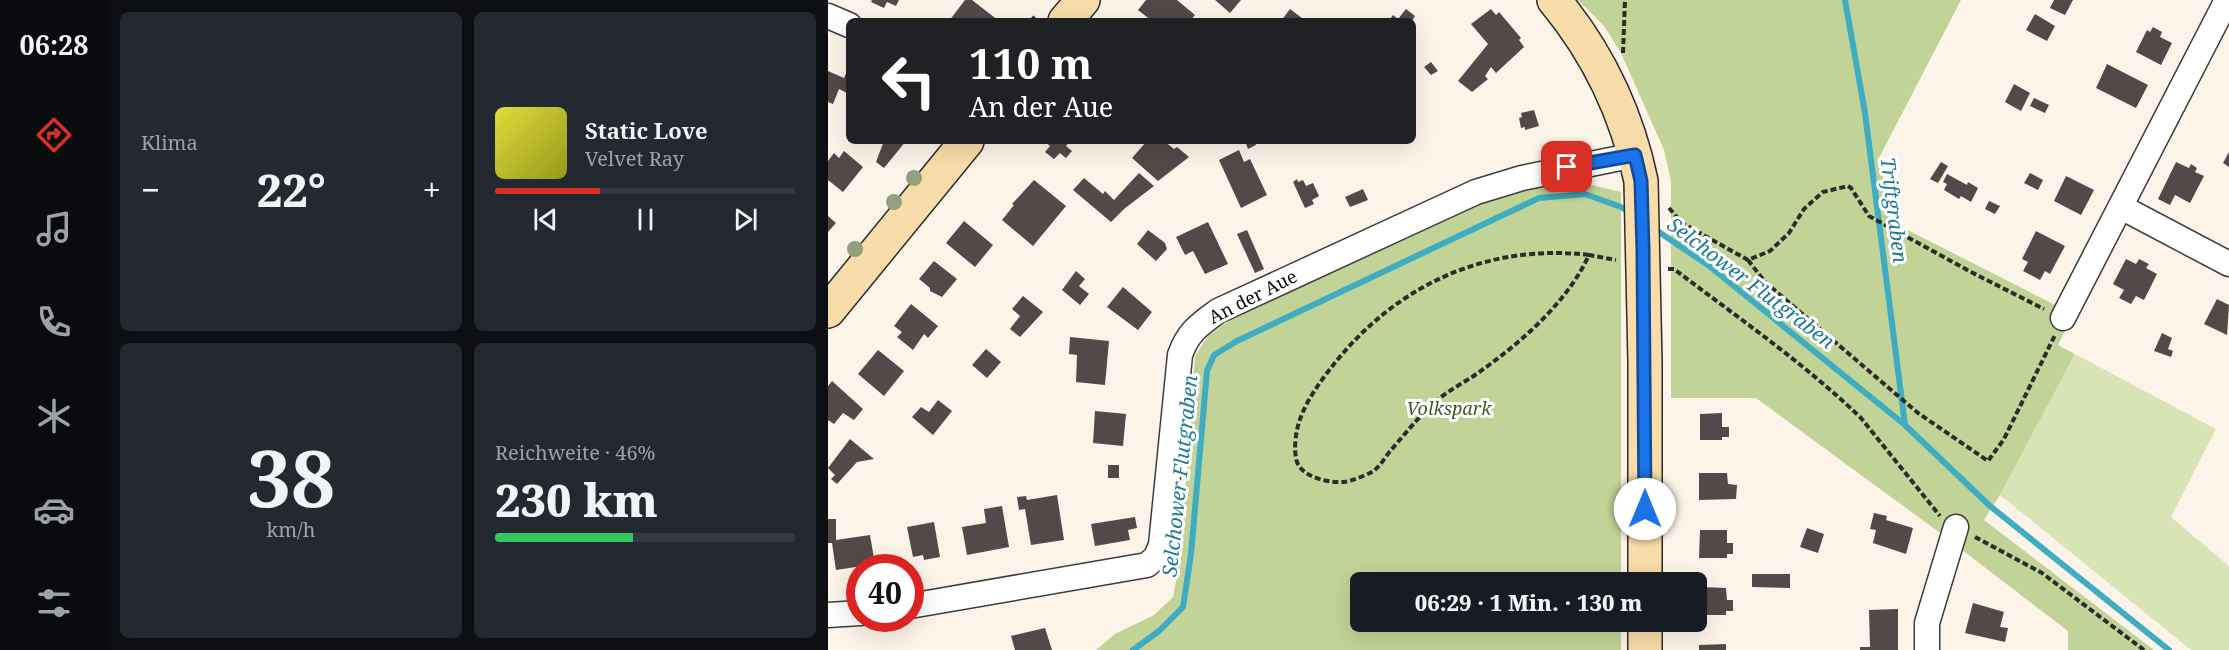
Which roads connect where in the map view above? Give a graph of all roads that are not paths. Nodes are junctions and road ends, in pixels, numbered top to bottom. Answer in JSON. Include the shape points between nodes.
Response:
{"nodes":[{"id":1,"x":1083,"y":0,"type":"edge"},
{"id":2,"x":1554,"y":0,"type":"edge"},
{"id":3,"x":2227,"y":0,"type":"edge"},
{"id":4,"x":828,"y":16,"type":"edge"},
{"id":5,"x":1068,"y":18,"type":"edge"},
{"id":6,"x":846,"y":25,"type":"edge"},
{"id":7,"x":965,"y":144,"type":"edge"},
{"id":8,"x":1635,"y":155,"type":"junction"},
{"id":9,"x":2121,"y":207,"type":"junction"},
{"id":10,"x":2229,"y":264,"type":"edge"},
{"id":11,"x":828,"y":311,"type":"edge"},
{"id":12,"x":2063,"y":318,"type":"road end"},
{"id":13,"x":1955,"y":531,"type":"road end"},
{"id":14,"x":1645,"y":572,"type":"edge"},
{"id":15,"x":924,"y":604,"type":"edge"},
{"id":16,"x":846,"y":614,"type":"edge"},
{"id":17,"x":828,"y":615,"type":"edge"},
{"id":18,"x":1645,"y":632,"type":"edge"},
{"id":19,"x":1645,"y":650,"type":"edge"},
{"id":20,"x":1927,"y":650,"type":"edge"}],
"edges":[{"from":1,"to":5,"type":"street"},
{"from":2,"to":8,"type":"street","via":[[1584,40],[1609,85]]},
{"from":3,"to":9,"type":"street"},
{"from":4,"to":6,"type":"street"},
{"from":7,"to":11,"type":"street"},
{"from":8,"to":14,"type":"street","via":[[1654,200],[1637,259]]},
{"from":8,"to":15,"type":"street","name":"An der Aue","via":[[1522,178],[1476,192],[1218,311],[1193,330],[1180,356],[1161,545],[1156,557],[1147,565]]},
{"from":9,"to":10,"type":"street"},
{"from":9,"to":12,"type":"street"},
{"from":13,"to":20,"type":"street","via":[[1928,623]]},
{"from":16,"to":17,"type":"street"},
{"from":18,"to":19,"type":"street"}]}
